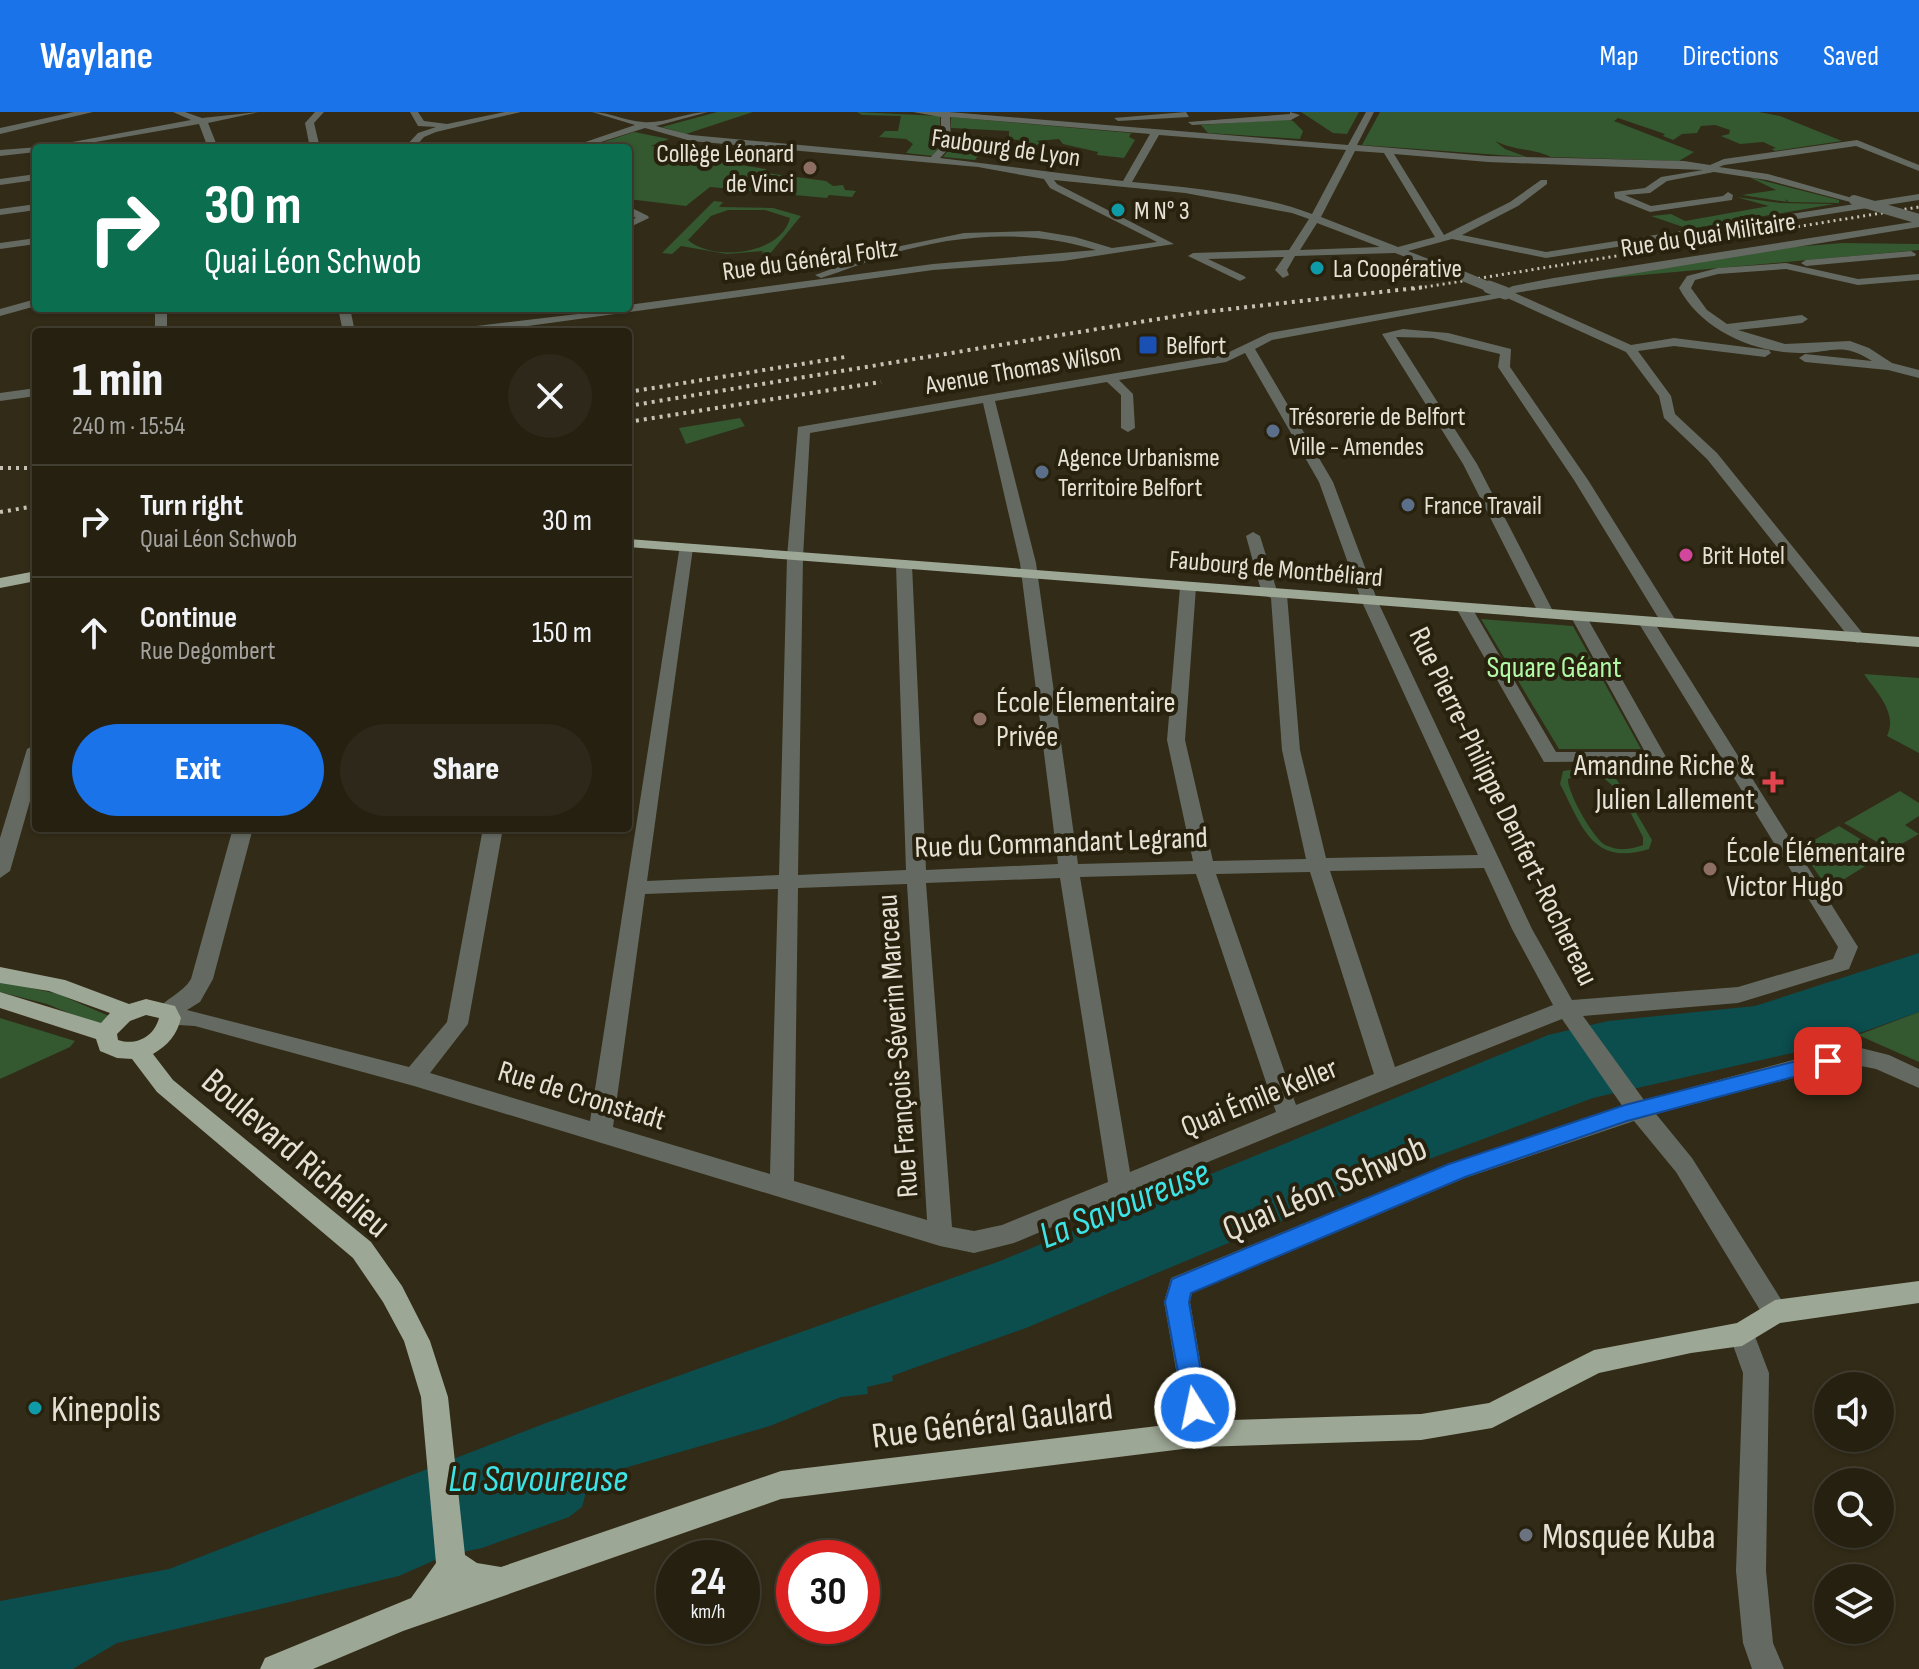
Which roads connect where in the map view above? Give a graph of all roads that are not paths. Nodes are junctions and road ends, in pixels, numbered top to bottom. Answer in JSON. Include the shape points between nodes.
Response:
{"nodes":[{"id":1,"x":89,"y":112,"type":"edge"},
{"id":2,"x":177,"y":112,"type":"edge"},
{"id":3,"x":255,"y":112,"type":"edge"},
{"id":4,"x":320,"y":112,"type":"edge"},
{"id":5,"x":414,"y":112,"type":"edge"},
{"id":6,"x":517,"y":112,"type":"edge"},
{"id":7,"x":596,"y":112,"type":"edge"},
{"id":8,"x":704,"y":112,"type":"edge"},
{"id":9,"x":917,"y":112,"type":"edge"},
{"id":10,"x":1294,"y":112,"type":"edge"},
{"id":11,"x":1370,"y":112,"type":"edge"},
{"id":12,"x":945,"y":114,"type":"junction"},
{"id":13,"x":992,"y":115,"type":"edge"},
{"id":14,"x":1188,"y":116,"type":"edge"},
{"id":15,"x":62,"y":119,"type":"junction"},
{"id":16,"x":1094,"y":119,"type":"edge"},
{"id":17,"x":203,"y":122,"type":"junction"},
{"id":18,"x":451,"y":125,"type":"junction"},
{"id":19,"x":642,"y":126,"type":"junction"},
{"id":20,"x":0,"y":131,"type":"edge"},
{"id":21,"x":1156,"y":132,"type":"junction"},
{"id":22,"x":1203,"y":136,"type":"junction"},
{"id":23,"x":88,"y":142,"type":"junction"},
{"id":24,"x":74,"y":144,"type":"edge"},
{"id":25,"x":96,"y":144,"type":"edge"},
{"id":26,"x":211,"y":144,"type":"edge"},
{"id":27,"x":314,"y":144,"type":"edge"},
{"id":28,"x":413,"y":144,"type":"edge"},
{"id":29,"x":586,"y":144,"type":"edge"},
{"id":30,"x":1351,"y":148,"type":"junction"},
{"id":31,"x":32,"y":149,"type":"edge"},
{"id":32,"x":1387,"y":151,"type":"junction"},
{"id":33,"x":0,"y":153,"type":"edge"},
{"id":34,"x":934,"y":159,"type":"junction"},
{"id":35,"x":1713,"y":167,"type":"junction"},
{"id":36,"x":1919,"y":168,"type":"edge"},
{"id":37,"x":1684,"y":175,"type":"junction"},
{"id":38,"x":1048,"y":177,"type":"junction"},
{"id":39,"x":32,"y":178,"type":"edge"},
{"id":40,"x":0,"y":182,"type":"edge"},
{"id":41,"x":1544,"y":182,"type":"dead end"},
{"id":42,"x":1126,"y":184,"type":"junction"},
{"id":43,"x":1919,"y":197,"type":"edge"},
{"id":44,"x":32,"y":208,"type":"edge"},
{"id":45,"x":632,"y":211,"type":"edge"},
{"id":46,"x":0,"y":212,"type":"edge"},
{"id":47,"x":1316,"y":216,"type":"junction"},
{"id":48,"x":632,"y":223,"type":"edge"},
{"id":49,"x":1919,"y":224,"type":"edge"},
{"id":50,"x":1446,"y":238,"type":"junction"},
{"id":51,"x":32,"y":242,"type":"edge"},
{"id":52,"x":1169,"y":244,"type":"junction"},
{"id":53,"x":0,"y":246,"type":"edge"},
{"id":54,"x":1399,"y":250,"type":"junction"},
{"id":55,"x":1113,"y":252,"type":"junction"},
{"id":56,"x":1295,"y":252,"type":"junction"},
{"id":57,"x":1911,"y":254,"type":"dead end"},
{"id":58,"x":1193,"y":256,"type":"junction"},
{"id":59,"x":1786,"y":266,"type":"junction"},
{"id":60,"x":1283,"y":275,"type":"dead end"},
{"id":61,"x":1919,"y":277,"type":"edge"},
{"id":62,"x":1240,"y":278,"type":"dead end"},
{"id":63,"x":787,"y":287,"type":"junction"},
{"id":64,"x":1505,"y":293,"type":"junction"},
{"id":65,"x":32,"y":303,"type":"edge"},
{"id":66,"x":632,"y":308,"type":"edge"},
{"id":67,"x":550,"y":312,"type":"edge"},
{"id":68,"x":602,"y":312,"type":"edge"},
{"id":69,"x":0,"y":313,"type":"edge"},
{"id":70,"x":558,"y":318,"type":"junction"},
{"id":71,"x":1802,"y":319,"type":"dead end"},
{"id":72,"x":487,"y":328,"type":"edge"},
{"id":73,"x":1725,"y":328,"type":"junction"},
{"id":74,"x":1247,"y":346,"type":"junction"},
{"id":75,"x":1630,"y":349,"type":"junction"},
{"id":76,"x":1888,"y":366,"type":"junction"},
{"id":77,"x":1919,"y":374,"type":"edge"},
{"id":78,"x":1110,"y":378,"type":"junction"},
{"id":79,"x":32,"y":393,"type":"edge"},
{"id":80,"x":0,"y":397,"type":"edge"},
{"id":81,"x":988,"y":399,"type":"junction"},
{"id":82,"x":1128,"y":428,"type":"dead end"},
{"id":83,"x":1253,"y":536,"type":"dead end"},
{"id":84,"x":632,"y":543,"type":"edge"},
{"id":85,"x":685,"y":548,"type":"junction"},
{"id":86,"x":795,"y":557,"type":"junction"},
{"id":87,"x":904,"y":565,"type":"junction"},
{"id":88,"x":1029,"y":573,"type":"junction"},
{"id":89,"x":32,"y":577,"type":"edge"},
{"id":90,"x":0,"y":583,"type":"edge"},
{"id":91,"x":1188,"y":587,"type":"junction"},
{"id":92,"x":1274,"y":594,"type":"junction"},
{"id":93,"x":1370,"y":602,"type":"junction"},
{"id":94,"x":1464,"y":608,"type":"junction"},
{"id":95,"x":1547,"y":615,"type":"junction"},
{"id":96,"x":1579,"y":617,"type":"junction"},
{"id":97,"x":1646,"y":622,"type":"junction"},
{"id":98,"x":1670,"y":624,"type":"junction"},
{"id":99,"x":1858,"y":638,"type":"junction"},
{"id":100,"x":1919,"y":642,"type":"edge"},
{"id":101,"x":32,"y":763,"type":"edge"},
{"id":102,"x":637,"y":802,"type":"edge"},
{"id":103,"x":242,"y":832,"type":"edge"},
{"id":104,"x":492,"y":832,"type":"edge"},
{"id":105,"x":1490,"y":861,"type":"junction"},
{"id":106,"x":1317,"y":863,"type":"junction"},
{"id":107,"x":1204,"y":867,"type":"junction"},
{"id":108,"x":0,"y":871,"type":"edge"},
{"id":109,"x":1069,"y":871,"type":"junction"},
{"id":110,"x":916,"y":876,"type":"junction"},
{"id":111,"x":786,"y":882,"type":"junction"},
{"id":112,"x":634,"y":888,"type":"junction"},
{"id":113,"x":0,"y":975,"type":"edge"},
{"id":114,"x":0,"y":1000,"type":"edge"},
{"id":115,"x":127,"y":1012,"type":"junction"},
{"id":116,"x":169,"y":1015,"type":"junction"},
{"id":117,"x":1571,"y":1017,"type":"junction"},
{"id":118,"x":106,"y":1034,"type":"junction"},
{"id":119,"x":138,"y":1050,"type":"junction"},
{"id":120,"x":414,"y":1077,"type":"junction"},
{"id":121,"x":1919,"y":1079,"type":"edge"},
{"id":122,"x":1388,"y":1081,"type":"junction"},
{"id":123,"x":1632,"y":1102,"type":"junction"},
{"id":124,"x":1289,"y":1117,"type":"junction"},
{"id":125,"x":600,"y":1134,"type":"junction"},
{"id":126,"x":782,"y":1187,"type":"junction"},
{"id":127,"x":1121,"y":1188,"type":"junction"},
{"id":128,"x":940,"y":1235,"type":"junction"},
{"id":129,"x":974,"y":1242,"type":"joint"},
{"id":130,"x":1919,"y":1292,"type":"edge"},
{"id":131,"x":1775,"y":1312,"type":"junction"},
{"id":132,"x":1742,"y":1334,"type":"junction"},
{"id":133,"x":1199,"y":1434,"type":"junction"},
{"id":134,"x":450,"y":1560,"type":"junction"},
{"id":135,"x":503,"y":1581,"type":"junction"},
{"id":136,"x":421,"y":1610,"type":"junction"},
{"id":137,"x":276,"y":1669,"type":"edge"},
{"id":138,"x":1768,"y":1669,"type":"edge"}],
"edges":[{"from":1,"to":15,"type":"street"},
{"from":2,"to":17,"type":"street"},
{"from":3,"to":17,"type":"street"},
{"from":4,"to":27,"type":"street","via":[[309,123]]},
{"from":5,"to":18,"type":"street","via":[[421,124]]},
{"from":6,"to":18,"type":"street"},
{"from":7,"to":19,"type":"street","name":"Faubourg de Lyon"},
{"from":8,"to":19,"type":"street"},
{"from":9,"to":12,"type":"street"},
{"from":10,"to":14,"type":"street","via":[[1291,117]]},
{"from":11,"to":30,"type":"street"},
{"from":12,"to":13,"type":"street"},
{"from":12,"to":34,"type":"street","via":[[946,146]]},
{"from":13,"to":16,"type":"street"},
{"from":14,"to":16,"type":"street"},
{"from":14,"to":22,"type":"street"},
{"from":15,"to":20,"type":"street"},
{"from":15,"to":23,"type":"street"},
{"from":16,"to":21,"type":"street"},
{"from":17,"to":23,"type":"street"},
{"from":17,"to":26,"type":"street"},
{"from":18,"to":28,"type":"street","via":[[421,135]]},
{"from":19,"to":29,"type":"street"},
{"from":19,"to":34,"type":"street","name":"Faubourg de Lyon","via":[[741,145]]},
{"from":21,"to":22,"type":"street"},
{"from":21,"to":42,"type":"street"},
{"from":22,"to":30,"type":"street"},
{"from":23,"to":24,"type":"street"},
{"from":23,"to":25,"type":"street"},
{"from":30,"to":32,"type":"street"},
{"from":30,"to":47,"type":"street"},
{"from":31,"to":33,"type":"street"},
{"from":32,"to":35,"type":"street"},
{"from":32,"to":50,"type":"street"},
{"from":34,"to":38,"type":"street","name":"Faubourg de Lyon"},
{"from":35,"to":36,"type":"street","via":[[1857,143]]},
{"from":35,"to":37,"type":"street"},
{"from":35,"to":49,"type":"street","bridge":true,"via":[[1854,200]]},
{"from":37,"to":37,"type":"street","via":[[1728,198],[1650,209],[1619,196]]},
{"from":38,"to":42,"type":"street","name":"Faubourg de Lyon"},
{"from":38,"to":52,"type":"street","via":[[1053,186]]},
{"from":39,"to":40,"type":"street"},
{"from":41,"to":50,"type":"street","via":[[1514,204]]},
{"from":42,"to":47,"type":"street","name":"Faubourg de Lyon","via":[[1200,192]]},
{"from":43,"to":50,"type":"street","via":[[1546,255]]},
{"from":44,"to":46,"type":"street"},
{"from":45,"to":48,"type":"street","via":[[644,218]]},
{"from":47,"to":54,"type":"street","name":"Faubourg de Lyon"},
{"from":47,"to":56,"type":"street"},
{"from":49,"to":64,"type":"street","name":"Rue du Quai Militaire"},
{"from":50,"to":54,"type":"street"},
{"from":51,"to":53,"type":"street"},
{"from":52,"to":55,"type":"street","name":"Rue du Général Foltz"},
{"from":52,"to":58,"type":"street"},
{"from":54,"to":56,"type":"street"},
{"from":54,"to":64,"type":"street","name":"Faubourg de Lyon","bridge":true},
{"from":55,"to":63,"type":"street","name":"Rue du Général Foltz","via":[[933,267]]},
{"from":55,"to":63,"type":"street","via":[[1056,236],[956,236],[890,250]]},
{"from":56,"to":58,"type":"street"},
{"from":56,"to":60,"type":"street","via":[[1281,270]]},
{"from":57,"to":59,"type":"street"},
{"from":58,"to":62,"type":"street"},
{"from":59,"to":61,"type":"street","via":[[1858,282]]},
{"from":59,"to":73,"type":"street","via":[[1691,278],[1685,288],[1689,299]]},
{"from":63,"to":66,"type":"street","name":"Rue du Général Foltz"},
{"from":64,"to":74,"type":"street","name":"Rue du Quai Militaire","via":[[1495,303]]},
{"from":64,"to":75,"type":"street","name":"Faubourg de Lyon"},
{"from":65,"to":69,"type":"street"},
{"from":67,"to":70,"type":"street"},
{"from":68,"to":70,"type":"street","name":"Rue du Général Foltz"},
{"from":70,"to":72,"type":"street","name":"Rue du Général Foltz"},
{"from":71,"to":73,"type":"street"},
{"from":73,"to":76,"type":"street","via":[[1800,350],[1856,346]]},
{"from":74,"to":78,"type":"street","name":"Avenue Thomas Wilson","via":[[1226,358]]},
{"from":74,"to":93,"type":"street","name":"Rue Pierre-Philippe Denfert-Rochereau","via":[[1326,482]]},
{"from":75,"to":76,"type":"street","via":[[1674,342]]},
{"from":75,"to":99,"type":"street","via":[[1665,396],[1669,415],[1712,456]]},
{"from":76,"to":77,"type":"street"},
{"from":78,"to":81,"type":"street","name":"Avenue Thomas Wilson"},
{"from":78,"to":82,"type":"street","via":[[1127,394]]},
{"from":79,"to":80,"type":"street"},
{"from":81,"to":86,"type":"street","name":"Avenue Thomas Wilson","via":[[803,430]]},
{"from":81,"to":88,"type":"street"},
{"from":83,"to":92,"type":"street"},
{"from":84,"to":85,"type":"main road","name":"Faubourg de Montbéliard"},
{"from":85,"to":86,"type":"main road","name":"Faubourg de Montbéliard"},
{"from":85,"to":102,"type":"street"},
{"from":86,"to":87,"type":"main road","name":"Faubourg de Montbéliard"},
{"from":86,"to":111,"type":"street"},
{"from":87,"to":88,"type":"main road","name":"Faubourg de Montbéliard"},
{"from":87,"to":110,"type":"street","name":"Rue François-Séverin Marceau"},
{"from":88,"to":91,"type":"main road","name":"Faubourg de Montbéliard"},
{"from":88,"to":109,"type":"street"},
{"from":89,"to":90,"type":"main road"},
{"from":91,"to":92,"type":"main road","name":"Faubourg de Montbéliard"},
{"from":91,"to":107,"type":"street","via":[[1176,740]]},
{"from":92,"to":93,"type":"main road","name":"Faubourg de Montbéliard"},
{"from":92,"to":106,"type":"street","via":[[1291,750]]},
{"from":93,"to":94,"type":"main road","name":"Faubourg de Montbéliard"},
{"from":93,"to":105,"type":"street","name":"Rue Pierre-Philippe Denfert-Rochereau"},
{"from":94,"to":95,"type":"main road","name":"Faubourg de Montbéliard"},
{"from":94,"to":96,"type":"street","via":[[1550,758],[1657,757]]},
{"from":95,"to":96,"type":"main road","name":"Faubourg de Montbéliard"},
{"from":95,"to":98,"type":"street","via":[[1470,464],[1388,334],[1415,331],[1507,352],[1504,367]]},
{"from":96,"to":97,"type":"main road","name":"Faubourg de Montbéliard"},
{"from":97,"to":98,"type":"main road","name":"Faubourg de Montbéliard"},
{"from":97,"to":117,"type":"street","name":"Quai Émile Keller","via":[[1848,947],[1842,964],[1738,995]]},
{"from":98,"to":99,"type":"main road","name":"Faubourg de Montbéliard"},
{"from":99,"to":100,"type":"main road","name":"Faubourg de Montbéliard"},
{"from":101,"to":108,"type":"street"},
{"from":102,"to":112,"type":"street"},
{"from":103,"to":116,"type":"street","via":[[202,979],[192,996]]},
{"from":104,"to":120,"type":"street","via":[[457,1024]]},
{"from":105,"to":106,"type":"street","name":"Rue du Commandant Legrand"},
{"from":105,"to":117,"type":"street","name":"Rue Pierre-Philippe Denfert-Rochereau"},
{"from":106,"to":107,"type":"street","name":"Rue du Commandant Legrand"},
{"from":106,"to":122,"type":"street"},
{"from":107,"to":109,"type":"street","name":"Rue du Commandant Legrand"},
{"from":107,"to":124,"type":"street"},
{"from":109,"to":110,"type":"street","name":"Rue du Commandant Legrand"},
{"from":109,"to":127,"type":"street"},
{"from":110,"to":111,"type":"street","name":"Rue du Commandant Legrand"},
{"from":110,"to":128,"type":"street","name":"Rue François-Séverin Marceau"},
{"from":111,"to":112,"type":"street","name":"Rue du Commandant Legrand"},
{"from":111,"to":126,"type":"street"},
{"from":112,"to":125,"type":"street"},
{"from":113,"to":115,"type":"main road","via":[[42,981]]},
{"from":114,"to":118,"type":"main road"},
{"from":115,"to":116,"type":"main road","via":[[146,1007]]},
{"from":115,"to":118,"type":"main road"},
{"from":116,"to":119,"type":"main road","via":[[166,1033]]},
{"from":116,"to":120,"type":"street","name":"Rue de Cronstadt"},
{"from":117,"to":122,"type":"street","name":"Quai Émile Keller"},
{"from":117,"to":123,"type":"street","name":"Rue Pierre-Philippe Denfert-Rochereau"},
{"from":118,"to":119,"type":"main road","via":[[113,1049]]},
{"from":119,"to":134,"type":"main road","name":"Boulevard Richelieu","via":[[165,1086],[362,1250],[386,1282],[412,1328],[430,1376]]},
{"from":120,"to":125,"type":"street","name":"Rue de Cronstadt"},
{"from":121,"to":123,"type":"street","via":[[1861,1057]]},
{"from":122,"to":124,"type":"street","name":"Quai Émile Keller"},
{"from":123,"to":131,"type":"street","name":"Rue Pierre-Philippe Denfert-Rochereau","via":[[1707,1200]]},
{"from":123,"to":133,"type":"street","name":"Quai Léon Schwob","via":[[1180,1286],[1177,1302]]},
{"from":124,"to":127,"type":"street","name":"Quai Émile Keller"},
{"from":125,"to":126,"type":"street","name":"Rue de Cronstadt"},
{"from":126,"to":128,"type":"street","name":"Rue de Cronstadt"},
{"from":127,"to":129,"type":"street","name":"Quai Émile Keller","via":[[1005,1235]]},
{"from":128,"to":129,"type":"street","name":"Rue de Cronstadt"},
{"from":130,"to":131,"type":"main road"},
{"from":131,"to":132,"type":"main road","name":"Rue Général Gaulard"},
{"from":132,"to":133,"type":"main road","name":"Rue Général Gaulard","via":[[1594,1362],[1492,1415],[1421,1427]]},
{"from":132,"to":138,"type":"street","via":[[1756,1373],[1751,1571],[1758,1643]]},
{"from":133,"to":135,"type":"main road","name":"Rue Général Gaulard","via":[[781,1485]]},
{"from":134,"to":135,"type":"main road","via":[[484,1581]]},
{"from":134,"to":136,"type":"main road","via":[[443,1582]]},
{"from":135,"to":136,"type":"main road","name":"Rue Général Gaulard"},
{"from":136,"to":137,"type":"main road","name":"Rue Général Gaulard"}]}
